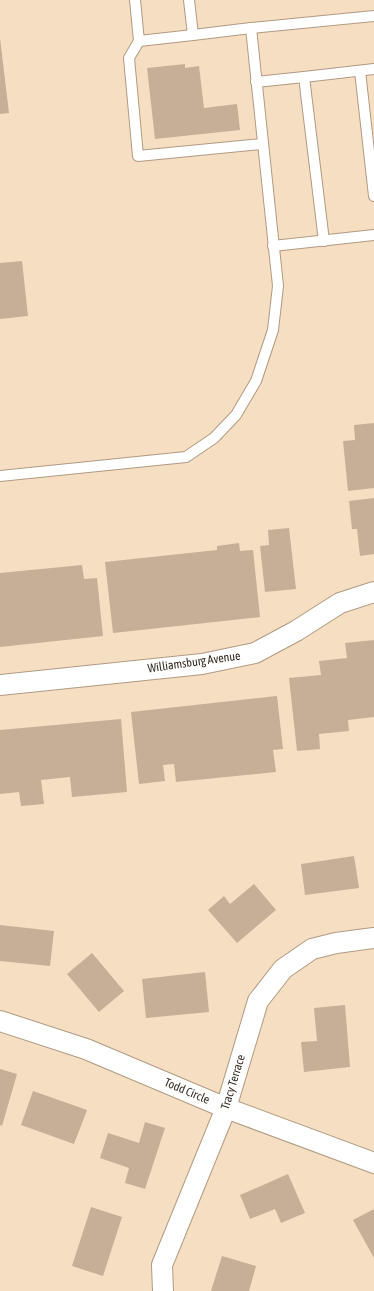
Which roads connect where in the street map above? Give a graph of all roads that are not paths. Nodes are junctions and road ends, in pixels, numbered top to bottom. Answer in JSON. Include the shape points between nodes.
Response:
{"nodes":[{"id":1,"x":135,"y":0,"type":"edge"},
{"id":2,"x":189,"y":0,"type":"edge"},
{"id":3,"x":374,"y":16,"type":"edge"},
{"id":4,"x":251,"y":28,"type":"junction"},
{"id":5,"x":193,"y":35,"type":"junction"},
{"id":6,"x":139,"y":40,"type":"junction"},
{"id":7,"x":374,"y":69,"type":"edge"},
{"id":8,"x":360,"y":71,"type":"junction"},
{"id":9,"x":304,"y":77,"type":"junction"},
{"id":10,"x":256,"y":82,"type":"junction"},
{"id":11,"x":262,"y":144,"type":"junction"},
{"id":12,"x":374,"y":196,"type":"edge"},
{"id":13,"x":374,"y":236,"type":"edge"},
{"id":14,"x":324,"y":241,"type":"junction"},
{"id":15,"x":273,"y":246,"type":"junction"},
{"id":16,"x":0,"y":476,"type":"edge"},
{"id":17,"x":374,"y":592,"type":"edge"},
{"id":18,"x":0,"y":685,"type":"edge"},
{"id":19,"x":374,"y":938,"type":"edge"},
{"id":20,"x":0,"y":1021,"type":"edge"},
{"id":21,"x":226,"y":1108,"type":"junction"},
{"id":22,"x":374,"y":1163,"type":"edge"},
{"id":23,"x":164,"y":1291,"type":"edge"}],
"edges":[{"from":1,"to":6,"type":"lane"},
{"from":2,"to":5,"type":"lane"},
{"from":3,"to":4,"type":"lane"},
{"from":4,"to":5,"type":"lane"},
{"from":4,"to":10,"type":"lane"},
{"from":5,"to":6,"type":"lane"},
{"from":6,"to":11,"type":"lane","via":[[129,58],[138,156]]},
{"from":7,"to":8,"type":"lane"},
{"from":8,"to":9,"type":"lane"},
{"from":8,"to":12,"type":"lane"},
{"from":9,"to":10,"type":"lane"},
{"from":9,"to":14,"type":"lane"},
{"from":10,"to":11,"type":"lane"},
{"from":11,"to":15,"type":"lane"},
{"from":13,"to":14,"type":"lane"},
{"from":14,"to":15,"type":"lane"},
{"from":15,"to":16,"type":"lane","via":[[278,286],[273,330],[256,381],[236,415],[214,438],[186,457]]},
{"from":17,"to":18,"type":"street","name":"Williamsburg Avenue","via":[[340,603],[296,631],[254,653],[202,664]]},
{"from":19,"to":21,"type":"street","name":"Tracy Terrace","via":[[312,949],[283,969],[258,1001]]},
{"from":20,"to":21,"type":"street","name":"Todd Circle","via":[[86,1049]]},
{"from":21,"to":22,"type":"street","name":"Todd Circle"},
{"from":21,"to":23,"type":"street","name":"Tracy Terrace","via":[[162,1265]]}]}
